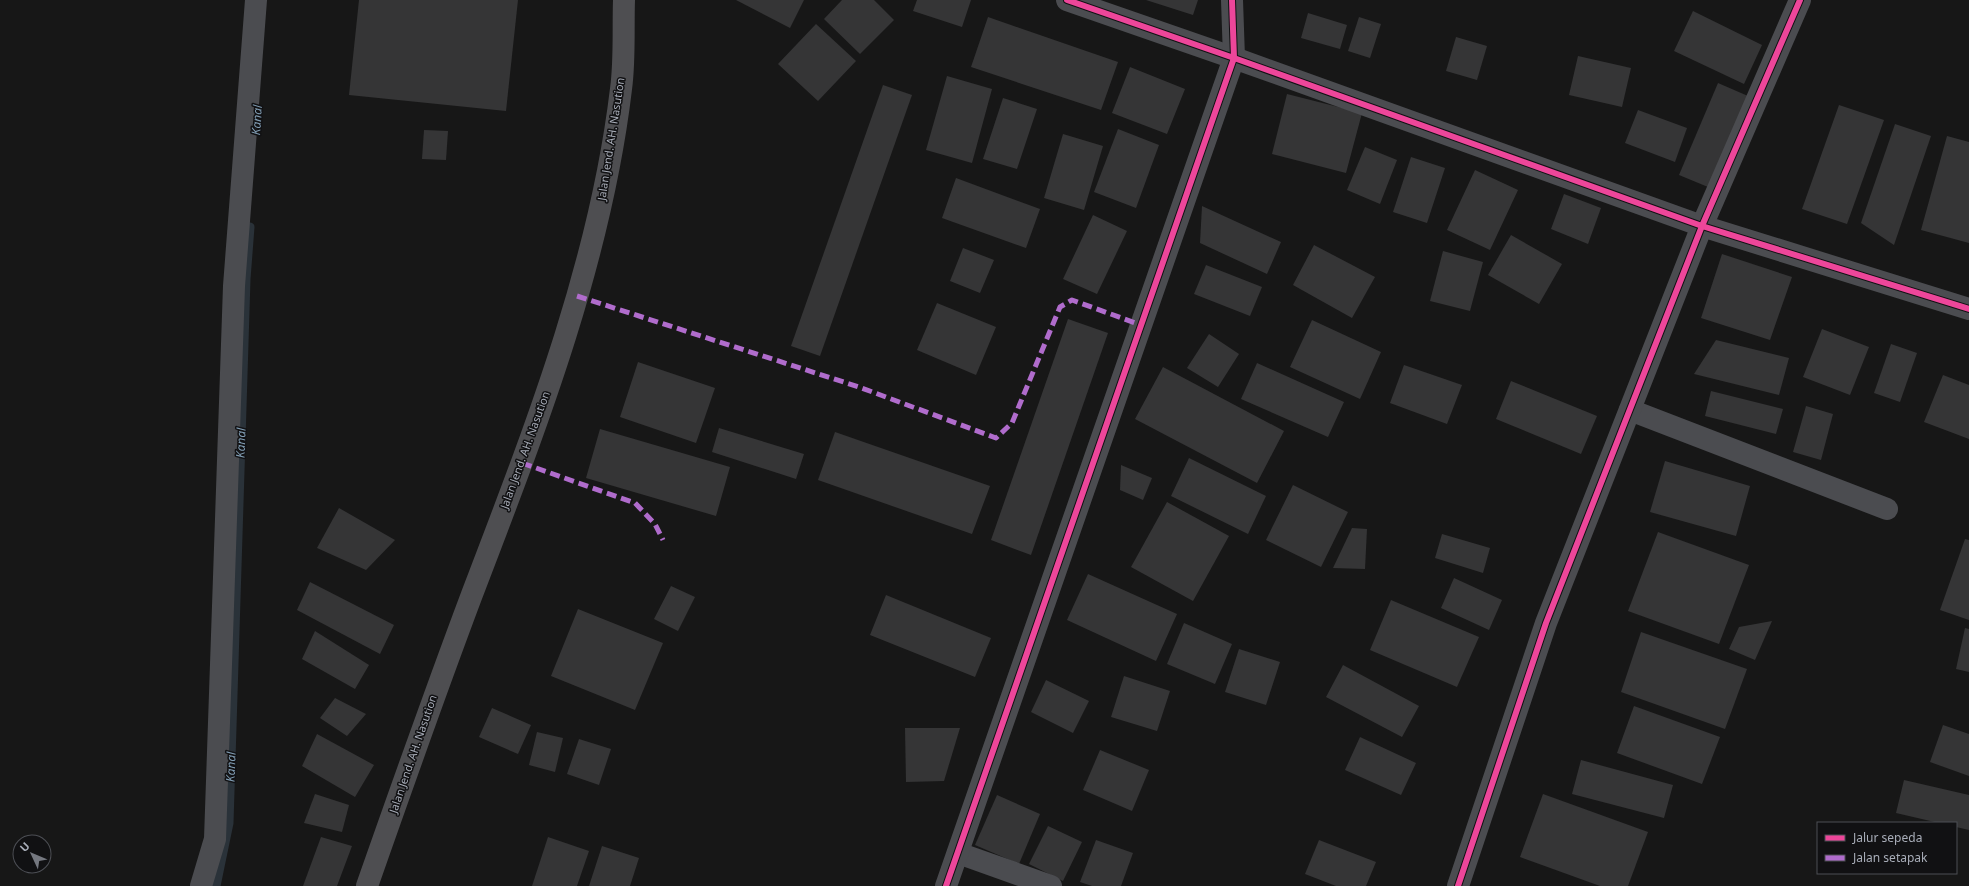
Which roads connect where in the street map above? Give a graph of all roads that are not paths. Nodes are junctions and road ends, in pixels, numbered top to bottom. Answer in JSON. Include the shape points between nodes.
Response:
{"nodes":[{"id":1,"x":256,"y":0,"type":"edge"},
{"id":2,"x":624,"y":0,"type":"edge"},
{"id":3,"x":1067,"y":0,"type":"edge"},
{"id":4,"x":1232,"y":0,"type":"edge"},
{"id":5,"x":1800,"y":0,"type":"edge"},
{"id":6,"x":1234,"y":58,"type":"junction"},
{"id":7,"x":1702,"y":226,"type":"junction"},
{"id":8,"x":1969,"y":309,"type":"edge"},
{"id":9,"x":1630,"y":410,"type":"junction"},
{"id":10,"x":1887,"y":509,"type":"dead end"},
{"id":11,"x":958,"y":853,"type":"junction"},
{"id":12,"x":201,"y":886,"type":"edge"},
{"id":13,"x":367,"y":886,"type":"edge"},
{"id":14,"x":946,"y":886,"type":"edge"},
{"id":15,"x":1051,"y":886,"type":"edge"},
{"id":16,"x":1458,"y":886,"type":"edge"}],
"edges":[{"from":1,"to":12,"type":"street","via":[[234,286],[215,839]]},
{"from":2,"to":13,"type":"highway","name":"Jalan Jend. AH. Nasution","via":[[622,87],[604,195],[569,326],[531,440],[435,693]]},
{"from":3,"to":6,"type":"street"},
{"from":4,"to":6,"type":"street"},
{"from":5,"to":7,"type":"street"},
{"from":6,"to":7,"type":"street"},
{"from":6,"to":11,"type":"street"},
{"from":7,"to":8,"type":"street"},
{"from":7,"to":9,"type":"street"},
{"from":9,"to":10,"type":"street"},
{"from":9,"to":16,"type":"street","via":[[1546,623]]},
{"from":11,"to":14,"type":"street"},
{"from":11,"to":15,"type":"street"}]}
